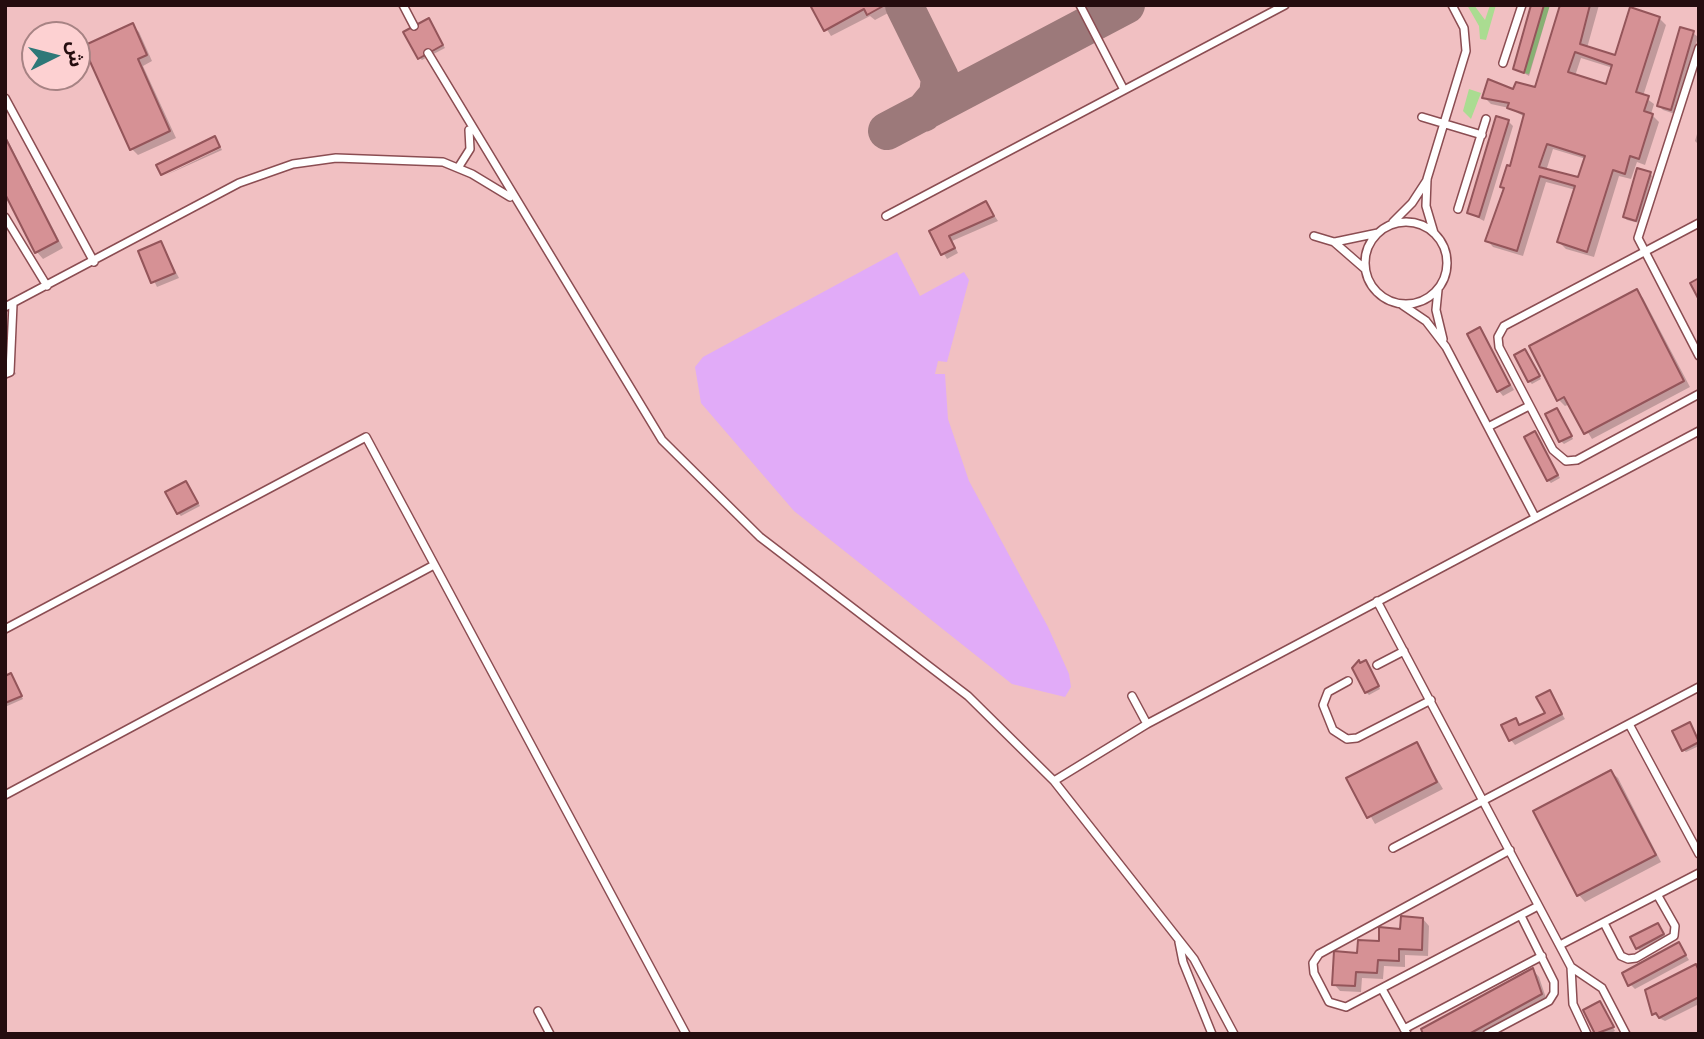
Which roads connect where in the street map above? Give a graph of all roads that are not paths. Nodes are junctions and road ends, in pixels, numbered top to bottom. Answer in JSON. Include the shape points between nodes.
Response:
{"nodes":[{"id":1,"x":403,"y":5,"type":"edge"},
{"id":2,"x":1080,"y":5,"type":"edge"},
{"id":3,"x":1285,"y":5,"type":"edge"},
{"id":4,"x":1452,"y":5,"type":"edge"},
{"id":5,"x":1522,"y":5,"type":"edge"},
{"id":6,"x":414,"y":26,"type":"dead end"},
{"id":7,"x":1699,"y":48,"type":"edge"},
{"id":8,"x":428,"y":53,"type":"dead end"},
{"id":9,"x":1503,"y":63,"type":"dead end"},
{"id":10,"x":1124,"y":90,"type":"junction"},
{"id":11,"x":7,"y":103,"type":"edge"},
{"id":12,"x":1422,"y":117,"type":"dead end"},
{"id":13,"x":1486,"y":119,"type":"dead end"},
{"id":14,"x":468,"y":122,"type":"junction"},
{"id":15,"x":1444,"y":124,"type":"junction"},
{"id":16,"x":1482,"y":135,"type":"junction"},
{"id":17,"x":458,"y":168,"type":"junction"},
{"id":18,"x":1427,"y":179,"type":"junction"},
{"id":19,"x":514,"y":199,"type":"junction"},
{"id":20,"x":1458,"y":209,"type":"dead end"},
{"id":21,"x":886,"y":216,"type":"dead end"},
{"id":22,"x":5,"y":217,"type":"edge"},
{"id":23,"x":1699,"y":223,"type":"edge"},
{"id":24,"x":1391,"y":225,"type":"junction"},
{"id":25,"x":1378,"y":233,"type":"junction"},
{"id":26,"x":1434,"y":234,"type":"junction"},
{"id":27,"x":1314,"y":236,"type":"dead end"},
{"id":28,"x":1334,"y":242,"type":"junction"},
{"id":29,"x":1644,"y":252,"type":"junction"},
{"id":30,"x":94,"y":262,"type":"junction"},
{"id":31,"x":1366,"y":270,"type":"junction"},
{"id":32,"x":1440,"y":285,"type":"junction"},
{"id":33,"x":47,"y":286,"type":"junction"},
{"id":34,"x":1401,"y":304,"type":"junction"},
{"id":35,"x":9,"y":305,"type":"edge"},
{"id":36,"x":1446,"y":347,"type":"junction"},
{"id":37,"x":1699,"y":356,"type":"edge"},
{"id":38,"x":5,"y":374,"type":"edge"},
{"id":39,"x":1699,"y":394,"type":"edge"},
{"id":40,"x":1530,"y":406,"type":"junction"},
{"id":41,"x":1488,"y":427,"type":"junction"},
{"id":42,"x":1699,"y":431,"type":"edge"},
{"id":43,"x":1535,"y":517,"type":"junction"},
{"id":44,"x":434,"y":565,"type":"junction"},
{"id":45,"x":1377,"y":601,"type":"junction"},
{"id":46,"x":5,"y":629,"type":"edge"},
{"id":47,"x":1404,"y":651,"type":"junction"},
{"id":48,"x":1377,"y":665,"type":"dead end"},
{"id":49,"x":1348,"y":681,"type":"dead end"},
{"id":50,"x":1699,"y":687,"type":"edge"},
{"id":51,"x":1132,"y":696,"type":"dead end"},
{"id":52,"x":1430,"y":700,"type":"junction"},
{"id":53,"x":1147,"y":724,"type":"junction"},
{"id":54,"x":1629,"y":724,"type":"junction"},
{"id":55,"x":1054,"y":781,"type":"junction"},
{"id":56,"x":5,"y":795,"type":"edge"},
{"id":57,"x":1484,"y":800,"type":"junction"},
{"id":58,"x":1393,"y":848,"type":"dead end"},
{"id":59,"x":1510,"y":850,"type":"junction"},
{"id":60,"x":1699,"y":854,"type":"edge"},
{"id":61,"x":1699,"y":873,"type":"edge"},
{"id":62,"x":1658,"y":896,"type":"junction"},
{"id":63,"x":1538,"y":906,"type":"junction"},
{"id":64,"x":1521,"y":916,"type":"junction"},
{"id":65,"x":1604,"y":923,"type":"junction"},
{"id":66,"x":1179,"y":942,"type":"junction"},
{"id":67,"x":1560,"y":945,"type":"junction"},
{"id":68,"x":1542,"y":956,"type":"junction"},
{"id":69,"x":1571,"y":967,"type":"junction"},
{"id":70,"x":1382,"y":989,"type":"junction"},
{"id":71,"x":538,"y":1011,"type":"dead end"},
{"id":72,"x":1405,"y":1031,"type":"edge"},
{"id":73,"x":550,"y":1034,"type":"edge"},
{"id":74,"x":685,"y":1034,"type":"edge"},
{"id":75,"x":1212,"y":1034,"type":"edge"},
{"id":76,"x":1234,"y":1034,"type":"edge"},
{"id":77,"x":1487,"y":1034,"type":"edge"},
{"id":78,"x":1587,"y":1034,"type":"edge"},
{"id":79,"x":1626,"y":1034,"type":"edge"}],
"edges":[{"from":1,"to":6,"type":"lane"},
{"from":2,"to":10,"type":"lane"},
{"from":3,"to":10,"type":"lane"},
{"from":4,"to":15,"type":"lane","via":[[1464,28],[1466,51]]},
{"from":5,"to":9,"type":"lane"},
{"from":7,"to":29,"type":"lane","via":[[1638,232]]},
{"from":8,"to":14,"type":"lane"},
{"from":10,"to":21,"type":"lane"},
{"from":11,"to":30,"type":"lane"},
{"from":12,"to":15,"type":"lane"},
{"from":13,"to":16,"type":"lane"},
{"from":14,"to":17,"type":"lane","via":[[470,149]]},
{"from":14,"to":19,"type":"lane"},
{"from":15,"to":16,"type":"lane"},
{"from":15,"to":18,"type":"lane"},
{"from":16,"to":20,"type":"lane"},
{"from":17,"to":19,"type":"lane"},
{"from":17,"to":30,"type":"lane","via":[[443,162],[336,158],[293,163],[239,183]]},
{"from":18,"to":24,"type":"lane"},
{"from":18,"to":26,"type":"lane","via":[[1426,206]]},
{"from":19,"to":55,"type":"lane","via":[[662,440],[761,537],[968,696]]},
{"from":22,"to":33,"type":"lane"},
{"from":23,"to":29,"type":"lane"},
{"from":24,"to":25,"type":"lane"},
{"from":24,"to":26,"type":"lane","via":[[1414,223]]},
{"from":25,"to":28,"type":"lane"},
{"from":25,"to":31,"type":"lane","via":[[1369,246]]},
{"from":26,"to":32,"type":"lane","via":[[1446,258]]},
{"from":27,"to":28,"type":"lane"},
{"from":28,"to":31,"type":"lane"},
{"from":29,"to":37,"type":"lane"},
{"from":29,"to":40,"type":"lane","via":[[1501,329],[1499,347]]},
{"from":30,"to":33,"type":"lane"},
{"from":31,"to":34,"type":"lane","via":[[1381,296]]},
{"from":32,"to":34,"type":"lane","via":[[1419,302]]},
{"from":32,"to":36,"type":"lane","via":[[1436,310]]},
{"from":33,"to":35,"type":"lane"},
{"from":34,"to":36,"type":"lane","via":[[1426,321]]},
{"from":35,"to":38,"type":"lane","via":[[10,372]]},
{"from":36,"to":41,"type":"lane"},
{"from":39,"to":40,"type":"lane","via":[[1571,461],[1556,455]]},
{"from":40,"to":41,"type":"lane"},
{"from":41,"to":43,"type":"lane"},
{"from":42,"to":43,"type":"lane"},
{"from":43,"to":45,"type":"lane"},
{"from":44,"to":46,"type":"lane","via":[[366,437]]},
{"from":44,"to":56,"type":"lane"},
{"from":44,"to":74,"type":"lane"},
{"from":45,"to":47,"type":"lane"},
{"from":45,"to":53,"type":"lane"},
{"from":47,"to":48,"type":"lane"},
{"from":47,"to":52,"type":"lane"},
{"from":49,"to":52,"type":"lane","via":[[1328,692],[1323,705],[1333,730],[1347,739]]},
{"from":50,"to":54,"type":"lane"},
{"from":51,"to":53,"type":"lane"},
{"from":52,"to":57,"type":"lane"},
{"from":53,"to":55,"type":"lane"},
{"from":54,"to":57,"type":"lane"},
{"from":54,"to":60,"type":"lane"},
{"from":55,"to":66,"type":"lane"},
{"from":57,"to":58,"type":"lane"},
{"from":57,"to":59,"type":"lane"},
{"from":59,"to":63,"type":"lane"},
{"from":59,"to":70,"type":"lane","via":[[1315,958],[1314,973],[1334,1005],[1346,1007]]},
{"from":61,"to":62,"type":"lane"},
{"from":62,"to":65,"type":"lane"},
{"from":62,"to":65,"type":"lane","via":[[1675,926],[1674,936],[1636,958],[1621,956]]},
{"from":63,"to":64,"type":"lane"},
{"from":63,"to":67,"type":"lane"},
{"from":64,"to":68,"type":"lane"},
{"from":64,"to":70,"type":"lane"},
{"from":65,"to":67,"type":"lane"},
{"from":66,"to":75,"type":"lane","via":[[1182,962]]},
{"from":66,"to":76,"type":"lane","via":[[1206,978]]},
{"from":67,"to":69,"type":"lane"},
{"from":68,"to":72,"type":"lane"},
{"from":68,"to":77,"type":"lane","via":[[1554,982],[1552,998]]},
{"from":69,"to":78,"type":"lane","via":[[1573,1004]]},
{"from":69,"to":79,"type":"lane","via":[[1607,994]]},
{"from":70,"to":72,"type":"lane"},
{"from":71,"to":73,"type":"lane"}]}
